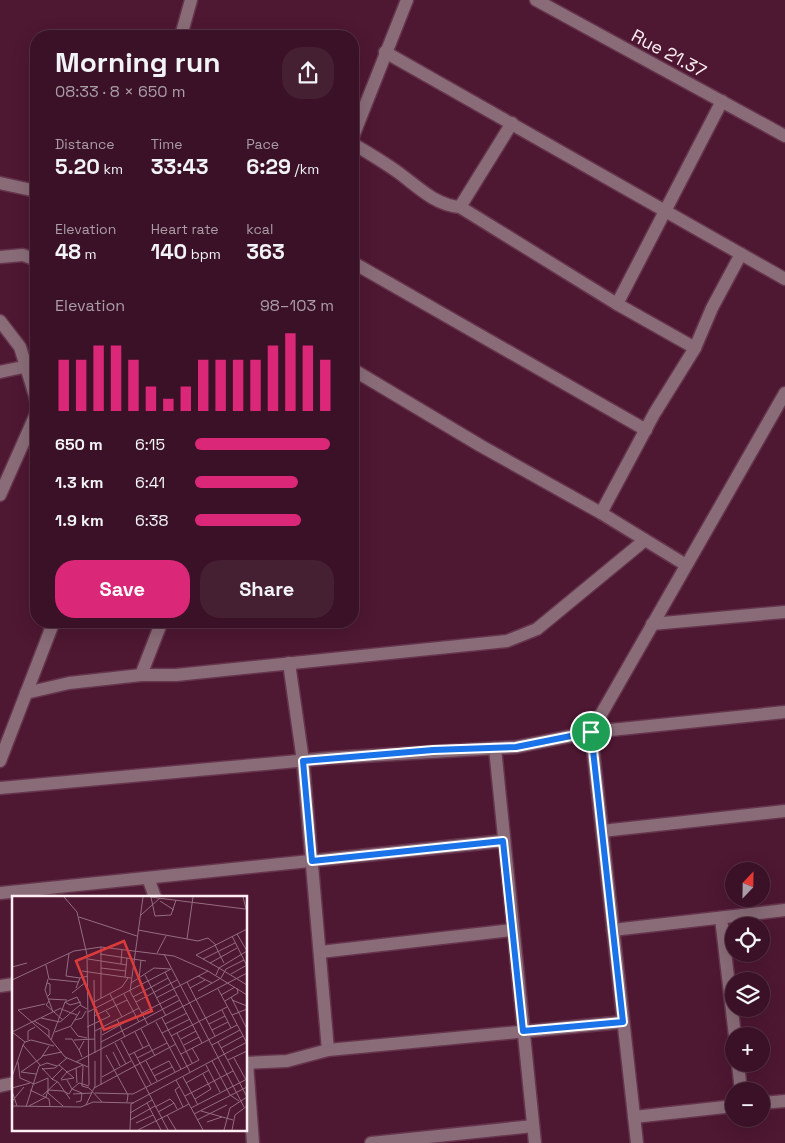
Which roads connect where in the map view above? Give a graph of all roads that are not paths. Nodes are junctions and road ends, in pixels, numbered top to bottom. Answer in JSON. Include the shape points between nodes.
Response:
{"nodes":[{"id":1,"x":191,"y":0,"type":"edge"},
{"id":2,"x":407,"y":0,"type":"edge"},
{"id":3,"x":536,"y":0,"type":"edge"},
{"id":4,"x":183,"y":30,"type":"edge"},
{"id":5,"x":385,"y":52,"type":"junction"},
{"id":6,"x":722,"y":101,"type":"junction"},
{"id":7,"x":359,"y":121,"type":"edge"},
{"id":8,"x":512,"y":122,"type":"junction"},
{"id":9,"x":785,"y":136,"type":"edge"},
{"id":10,"x":359,"y":147,"type":"edge"},
{"id":11,"x":0,"y":183,"type":"edge"},
{"id":12,"x":30,"y":190,"type":"edge"},
{"id":13,"x":460,"y":207,"type":"junction"},
{"id":14,"x":664,"y":210,"type":"junction"},
{"id":15,"x":741,"y":254,"type":"junction"},
{"id":16,"x":0,"y":257,"type":"edge"},
{"id":17,"x":30,"y":258,"type":"edge"},
{"id":18,"x":359,"y":266,"type":"edge"},
{"id":19,"x":785,"y":279,"type":"edge"},
{"id":20,"x":617,"y":304,"type":"junction"},
{"id":21,"x":0,"y":321,"type":"edge"},
{"id":22,"x":695,"y":348,"type":"junction"},
{"id":23,"x":28,"y":366,"type":"junction"},
{"id":24,"x":0,"y":372,"type":"edge"},
{"id":25,"x":359,"y":372,"type":"edge"},
{"id":26,"x":30,"y":374,"type":"edge"},
{"id":27,"x":785,"y":393,"type":"edge"},
{"id":28,"x":30,"y":428,"type":"edge"},
{"id":29,"x":646,"y":430,"type":"junction"},
{"id":30,"x":0,"y":495,"type":"edge"},
{"id":31,"x":601,"y":513,"type":"junction"},
{"id":32,"x":645,"y":540,"type":"junction"},
{"id":33,"x":686,"y":565,"type":"junction"},
{"id":34,"x":784,"y":612,"type":"edge"},
{"id":35,"x":652,"y":624,"type":"junction"},
{"id":36,"x":51,"y":628,"type":"edge"},
{"id":37,"x":159,"y":628,"type":"edge"},
{"id":38,"x":289,"y":663,"type":"junction"},
{"id":39,"x":142,"y":675,"type":"junction"},
{"id":40,"x":26,"y":693,"type":"junction"},
{"id":41,"x":785,"y":712,"type":"edge"},
{"id":42,"x":591,"y":732,"type":"junction"},
{"id":43,"x":495,"y":748,"type":"junction"},
{"id":44,"x":0,"y":761,"type":"edge"},
{"id":45,"x":303,"y":761,"type":"junction"},
{"id":46,"x":0,"y":788,"type":"edge"},
{"id":47,"x":785,"y":812,"type":"edge"},
{"id":48,"x":602,"y":831,"type":"junction"},
{"id":49,"x":503,"y":841,"type":"junction"},
{"id":50,"x":312,"y":861,"type":"junction"},
{"id":51,"x":148,"y":878,"type":"junction"},
{"id":52,"x":0,"y":893,"type":"edge"},
{"id":53,"x":155,"y":896,"type":"edge"},
{"id":54,"x":785,"y":910,"type":"edge"},
{"id":55,"x":721,"y":918,"type":"junction"},
{"id":56,"x":512,"y":930,"type":"junction"},
{"id":57,"x":613,"y":930,"type":"junction"},
{"id":58,"x":320,"y":952,"type":"junction"},
{"id":59,"x":623,"y":1022,"type":"junction"},
{"id":60,"x":734,"y":1027,"type":"edge"},
{"id":61,"x":523,"y":1031,"type":"junction"},
{"id":62,"x":328,"y":1050,"type":"junction"},
{"id":63,"x":248,"y":1063,"type":"edge"},
{"id":64,"x":248,"y":1086,"type":"edge"},
{"id":65,"x":785,"y":1101,"type":"edge"},
{"id":66,"x":770,"y":1102,"type":"edge"},
{"id":67,"x":725,"y":1107,"type":"edge"},
{"id":68,"x":634,"y":1117,"type":"junction"},
{"id":69,"x":533,"y":1126,"type":"junction"},
{"id":70,"x":253,"y":1143,"type":"edge"},
{"id":71,"x":372,"y":1143,"type":"edge"},
{"id":72,"x":535,"y":1143,"type":"edge"},
{"id":73,"x":636,"y":1143,"type":"edge"}],
"edges":[{"from":1,"to":4,"type":"street"},
{"from":2,"to":5,"type":"street"},
{"from":3,"to":6,"type":"street","name":"Rue 21.37"},
{"from":5,"to":7,"type":"street"},
{"from":5,"to":8,"type":"street"},
{"from":6,"to":9,"type":"street","name":"Rue 21.37"},
{"from":6,"to":14,"type":"street"},
{"from":8,"to":13,"type":"street"},
{"from":8,"to":14,"type":"street"},
{"from":10,"to":13,"type":"street","via":[[434,199]]},
{"from":11,"to":12,"type":"street"},
{"from":13,"to":20,"type":"street"},
{"from":14,"to":15,"type":"street"},
{"from":14,"to":20,"type":"street"},
{"from":15,"to":19,"type":"street"},
{"from":15,"to":22,"type":"street"},
{"from":16,"to":17,"type":"street","via":[[23,255]]},
{"from":18,"to":29,"type":"street"},
{"from":20,"to":22,"type":"street"},
{"from":21,"to":23,"type":"street","via":[[20,347]]},
{"from":22,"to":29,"type":"street"},
{"from":23,"to":24,"type":"street"},
{"from":23,"to":26,"type":"street"},
{"from":25,"to":31,"type":"street"},
{"from":27,"to":33,"type":"street"},
{"from":28,"to":30,"type":"street"},
{"from":29,"to":31,"type":"street"},
{"from":31,"to":32,"type":"street"},
{"from":32,"to":33,"type":"street"},
{"from":32,"to":38,"type":"street","via":[[537,629],[507,641]]},
{"from":33,"to":35,"type":"street"},
{"from":34,"to":35,"type":"street"},
{"from":35,"to":42,"type":"street"},
{"from":36,"to":40,"type":"street"},
{"from":37,"to":39,"type":"street"},
{"from":38,"to":39,"type":"street"},
{"from":38,"to":45,"type":"street"},
{"from":39,"to":40,"type":"street","via":[[69,683]]},
{"from":40,"to":44,"type":"street"},
{"from":41,"to":42,"type":"street"},
{"from":42,"to":43,"type":"street"},
{"from":42,"to":48,"type":"street"},
{"from":43,"to":45,"type":"street"},
{"from":43,"to":49,"type":"street"},
{"from":45,"to":46,"type":"street"},
{"from":45,"to":50,"type":"street"},
{"from":47,"to":48,"type":"street"},
{"from":48,"to":57,"type":"street"},
{"from":49,"to":50,"type":"street"},
{"from":49,"to":56,"type":"street"},
{"from":50,"to":51,"type":"street"},
{"from":50,"to":58,"type":"street"},
{"from":51,"to":52,"type":"street"},
{"from":51,"to":53,"type":"street"},
{"from":54,"to":55,"type":"street"},
{"from":55,"to":57,"type":"street"},
{"from":55,"to":60,"type":"street"},
{"from":56,"to":58,"type":"street"},
{"from":56,"to":61,"type":"street"},
{"from":57,"to":59,"type":"street"},
{"from":58,"to":62,"type":"street"},
{"from":59,"to":61,"type":"street"},
{"from":59,"to":68,"type":"street"},
{"from":61,"to":62,"type":"street"},
{"from":61,"to":69,"type":"street"},
{"from":62,"to":63,"type":"street","via":[[287,1061]]},
{"from":64,"to":70,"type":"street"},
{"from":65,"to":66,"type":"street"},
{"from":67,"to":68,"type":"street"},
{"from":68,"to":73,"type":"street"},
{"from":69,"to":71,"type":"street"},
{"from":69,"to":72,"type":"street"}]}
